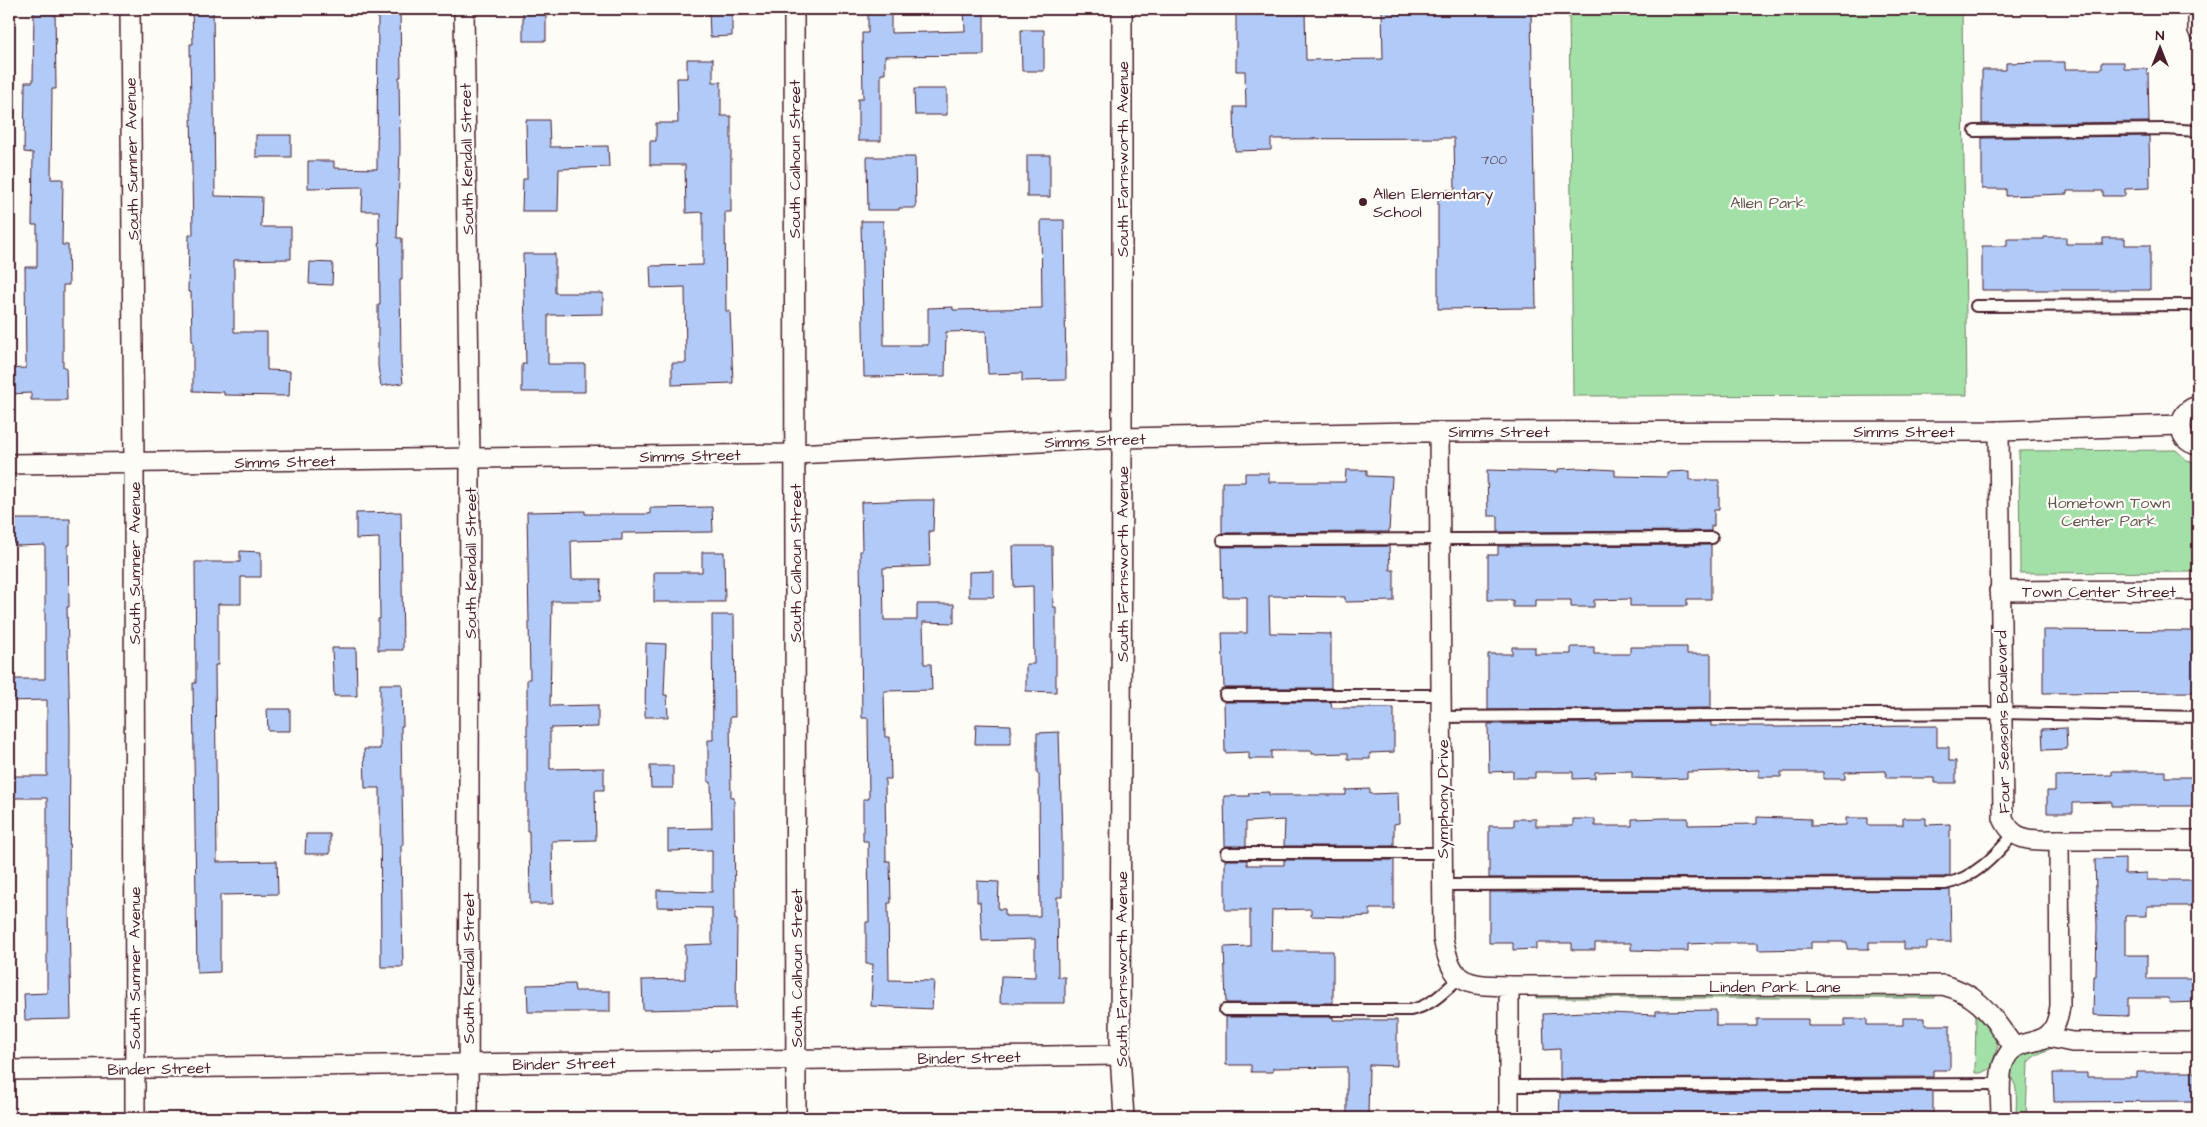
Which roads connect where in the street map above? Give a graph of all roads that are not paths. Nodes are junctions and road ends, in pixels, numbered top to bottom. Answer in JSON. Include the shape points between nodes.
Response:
{"nodes":[{"id":1,"x":130,"y":9,"type":"edge"},
{"id":2,"x":464,"y":9,"type":"edge"},
{"id":3,"x":794,"y":9,"type":"edge"},
{"id":4,"x":1122,"y":9,"type":"edge"},
{"id":5,"x":2198,"y":9,"type":"edge"},
{"id":6,"x":2198,"y":30,"type":"edge"},
{"id":7,"x":1975,"y":131,"type":"dead end"},
{"id":8,"x":2198,"y":131,"type":"edge"},
{"id":9,"x":2198,"y":305,"type":"edge"},
{"id":10,"x":1976,"y":306,"type":"dead end"},
{"id":11,"x":2198,"y":406,"type":"edge"},
{"id":12,"x":2180,"y":425,"type":"junction"},
{"id":13,"x":1999,"y":431,"type":"junction"},
{"id":14,"x":1439,"y":432,"type":"junction"},
{"id":15,"x":1122,"y":438,"type":"junction"},
{"id":16,"x":2198,"y":445,"type":"edge"},
{"id":17,"x":795,"y":454,"type":"junction"},
{"id":18,"x":470,"y":458,"type":"junction"},
{"id":19,"x":134,"y":462,"type":"junction"},
{"id":20,"x":9,"y":464,"type":"edge"},
{"id":21,"x":1712,"y":538,"type":"dead end"},
{"id":22,"x":1222,"y":540,"type":"dead end"},
{"id":23,"x":1440,"y":540,"type":"junction"},
{"id":24,"x":2198,"y":590,"type":"edge"},
{"id":25,"x":1999,"y":592,"type":"junction"},
{"id":26,"x":1225,"y":695,"type":"dead end"},
{"id":27,"x":1441,"y":696,"type":"junction"},
{"id":28,"x":2000,"y":713,"type":"junction"},
{"id":29,"x":1441,"y":717,"type":"junction"},
{"id":30,"x":2198,"y":717,"type":"edge"},
{"id":31,"x":2013,"y":835,"type":"junction"},
{"id":32,"x":2059,"y":840,"type":"junction"},
{"id":33,"x":2198,"y":840,"type":"edge"},
{"id":34,"x":1226,"y":853,"type":"dead end"},
{"id":35,"x":1442,"y":853,"type":"junction"},
{"id":36,"x":1442,"y":886,"type":"junction"},
{"id":37,"x":1459,"y":978,"type":"junction"},
{"id":38,"x":1509,"y":986,"type":"junction"},
{"id":39,"x":1225,"y":1010,"type":"dead end"},
{"id":40,"x":2048,"y":1037,"type":"junction"},
{"id":41,"x":2198,"y":1042,"type":"edge"},
{"id":42,"x":2014,"y":1048,"type":"junction"},
{"id":43,"x":1120,"y":1054,"type":"junction"},
{"id":44,"x":796,"y":1060,"type":"junction"},
{"id":45,"x":468,"y":1064,"type":"junction"},
{"id":46,"x":134,"y":1068,"type":"junction"},
{"id":47,"x":9,"y":1070,"type":"edge"},
{"id":48,"x":2000,"y":1084,"type":"junction"},
{"id":49,"x":1510,"y":1086,"type":"junction"},
{"id":50,"x":134,"y":1118,"type":"edge"},
{"id":51,"x":468,"y":1118,"type":"edge"},
{"id":52,"x":796,"y":1118,"type":"edge"},
{"id":53,"x":1124,"y":1118,"type":"edge"},
{"id":54,"x":1509,"y":1118,"type":"edge"},
{"id":55,"x":2000,"y":1118,"type":"edge"}],
"edges":[{"from":1,"to":19,"type":"street","name":"South Sumner Avenue"},
{"from":2,"to":18,"type":"street","name":"South Kendall Street"},
{"from":3,"to":17,"type":"street","name":"South Calhoun Street"},
{"from":4,"to":15,"type":"street","name":"South Farnsworth Avenue"},
{"from":5,"to":6,"type":"street"},
{"from":7,"to":8,"type":"lane"},
{"from":9,"to":10,"type":"lane"},
{"from":11,"to":12,"type":"street","via":[[2187,411]]},
{"from":12,"to":13,"type":"street","name":"Simms Street"},
{"from":12,"to":16,"type":"street","via":[[2184,437]]},
{"from":13,"to":14,"type":"street","name":"Simms Street"},
{"from":13,"to":25,"type":"street","name":"Four Seasons Boulevard"},
{"from":14,"to":15,"type":"street","name":"Simms Street"},
{"from":14,"to":23,"type":"street","name":"Symphony Drive"},
{"from":15,"to":17,"type":"street","name":"Simms Street"},
{"from":15,"to":43,"type":"street","name":"South Farnsworth Avenue"},
{"from":17,"to":18,"type":"street","name":"Simms Street"},
{"from":17,"to":44,"type":"street","name":"South Calhoun Street"},
{"from":18,"to":19,"type":"street","name":"Simms Street"},
{"from":18,"to":45,"type":"street","name":"South Kendall Street"},
{"from":19,"to":20,"type":"street","name":"Simms Street"},
{"from":19,"to":46,"type":"street","name":"South Sumner Avenue"},
{"from":21,"to":23,"type":"lane"},
{"from":22,"to":23,"type":"lane"},
{"from":23,"to":27,"type":"street","name":"Symphony Drive"},
{"from":24,"to":25,"type":"street","name":"Town Center Street"},
{"from":25,"to":28,"type":"street","name":"Four Seasons Boulevard"},
{"from":26,"to":27,"type":"lane"},
{"from":27,"to":29,"type":"street","name":"Symphony Drive"},
{"from":28,"to":29,"type":"lane"},
{"from":28,"to":30,"type":"lane"},
{"from":28,"to":31,"type":"street","name":"Four Seasons Boulevard","via":[[2002,812]]},
{"from":29,"to":35,"type":"street","name":"Symphony Drive"},
{"from":31,"to":32,"type":"street","name":"Four Seasons Boulevard"},
{"from":31,"to":36,"type":"lane","via":[[1974,873],[1945,884]]},
{"from":32,"to":33,"type":"street","name":"Four Seasons Boulevard"},
{"from":32,"to":40,"type":"street","via":[[2060,1006],[2055,1028]]},
{"from":34,"to":35,"type":"lane"},
{"from":35,"to":36,"type":"street","name":"Symphony Drive"},
{"from":36,"to":37,"type":"street","name":"Symphony Drive","via":[[1442,938],[1448,962]]},
{"from":37,"to":38,"type":"street","via":[[1478,985]]},
{"from":37,"to":39,"type":"lane","via":[[1424,1008],[1410,1010]]},
{"from":38,"to":42,"type":"street","name":"Linden Park Lane","via":[[1943,985],[1972,996]]},
{"from":38,"to":49,"type":"street"},
{"from":40,"to":41,"type":"street","via":[[2072,1042]]},
{"from":40,"to":42,"type":"street"},
{"from":42,"to":48,"type":"street","via":[[2003,1066]]},
{"from":43,"to":44,"type":"street","name":"Binder Street"},
{"from":43,"to":53,"type":"street","name":"South Farnsworth Avenue"},
{"from":44,"to":45,"type":"street","name":"Binder Street"},
{"from":44,"to":52,"type":"street","name":"South Calhoun Street"},
{"from":45,"to":46,"type":"street","name":"Binder Street"},
{"from":45,"to":51,"type":"street","name":"South Kendall Street"},
{"from":46,"to":47,"type":"street","name":"Binder Street"},
{"from":46,"to":50,"type":"street","name":"South Sumner Avenue"},
{"from":48,"to":49,"type":"lane"},
{"from":48,"to":55,"type":"street"},
{"from":49,"to":54,"type":"street"}]}
